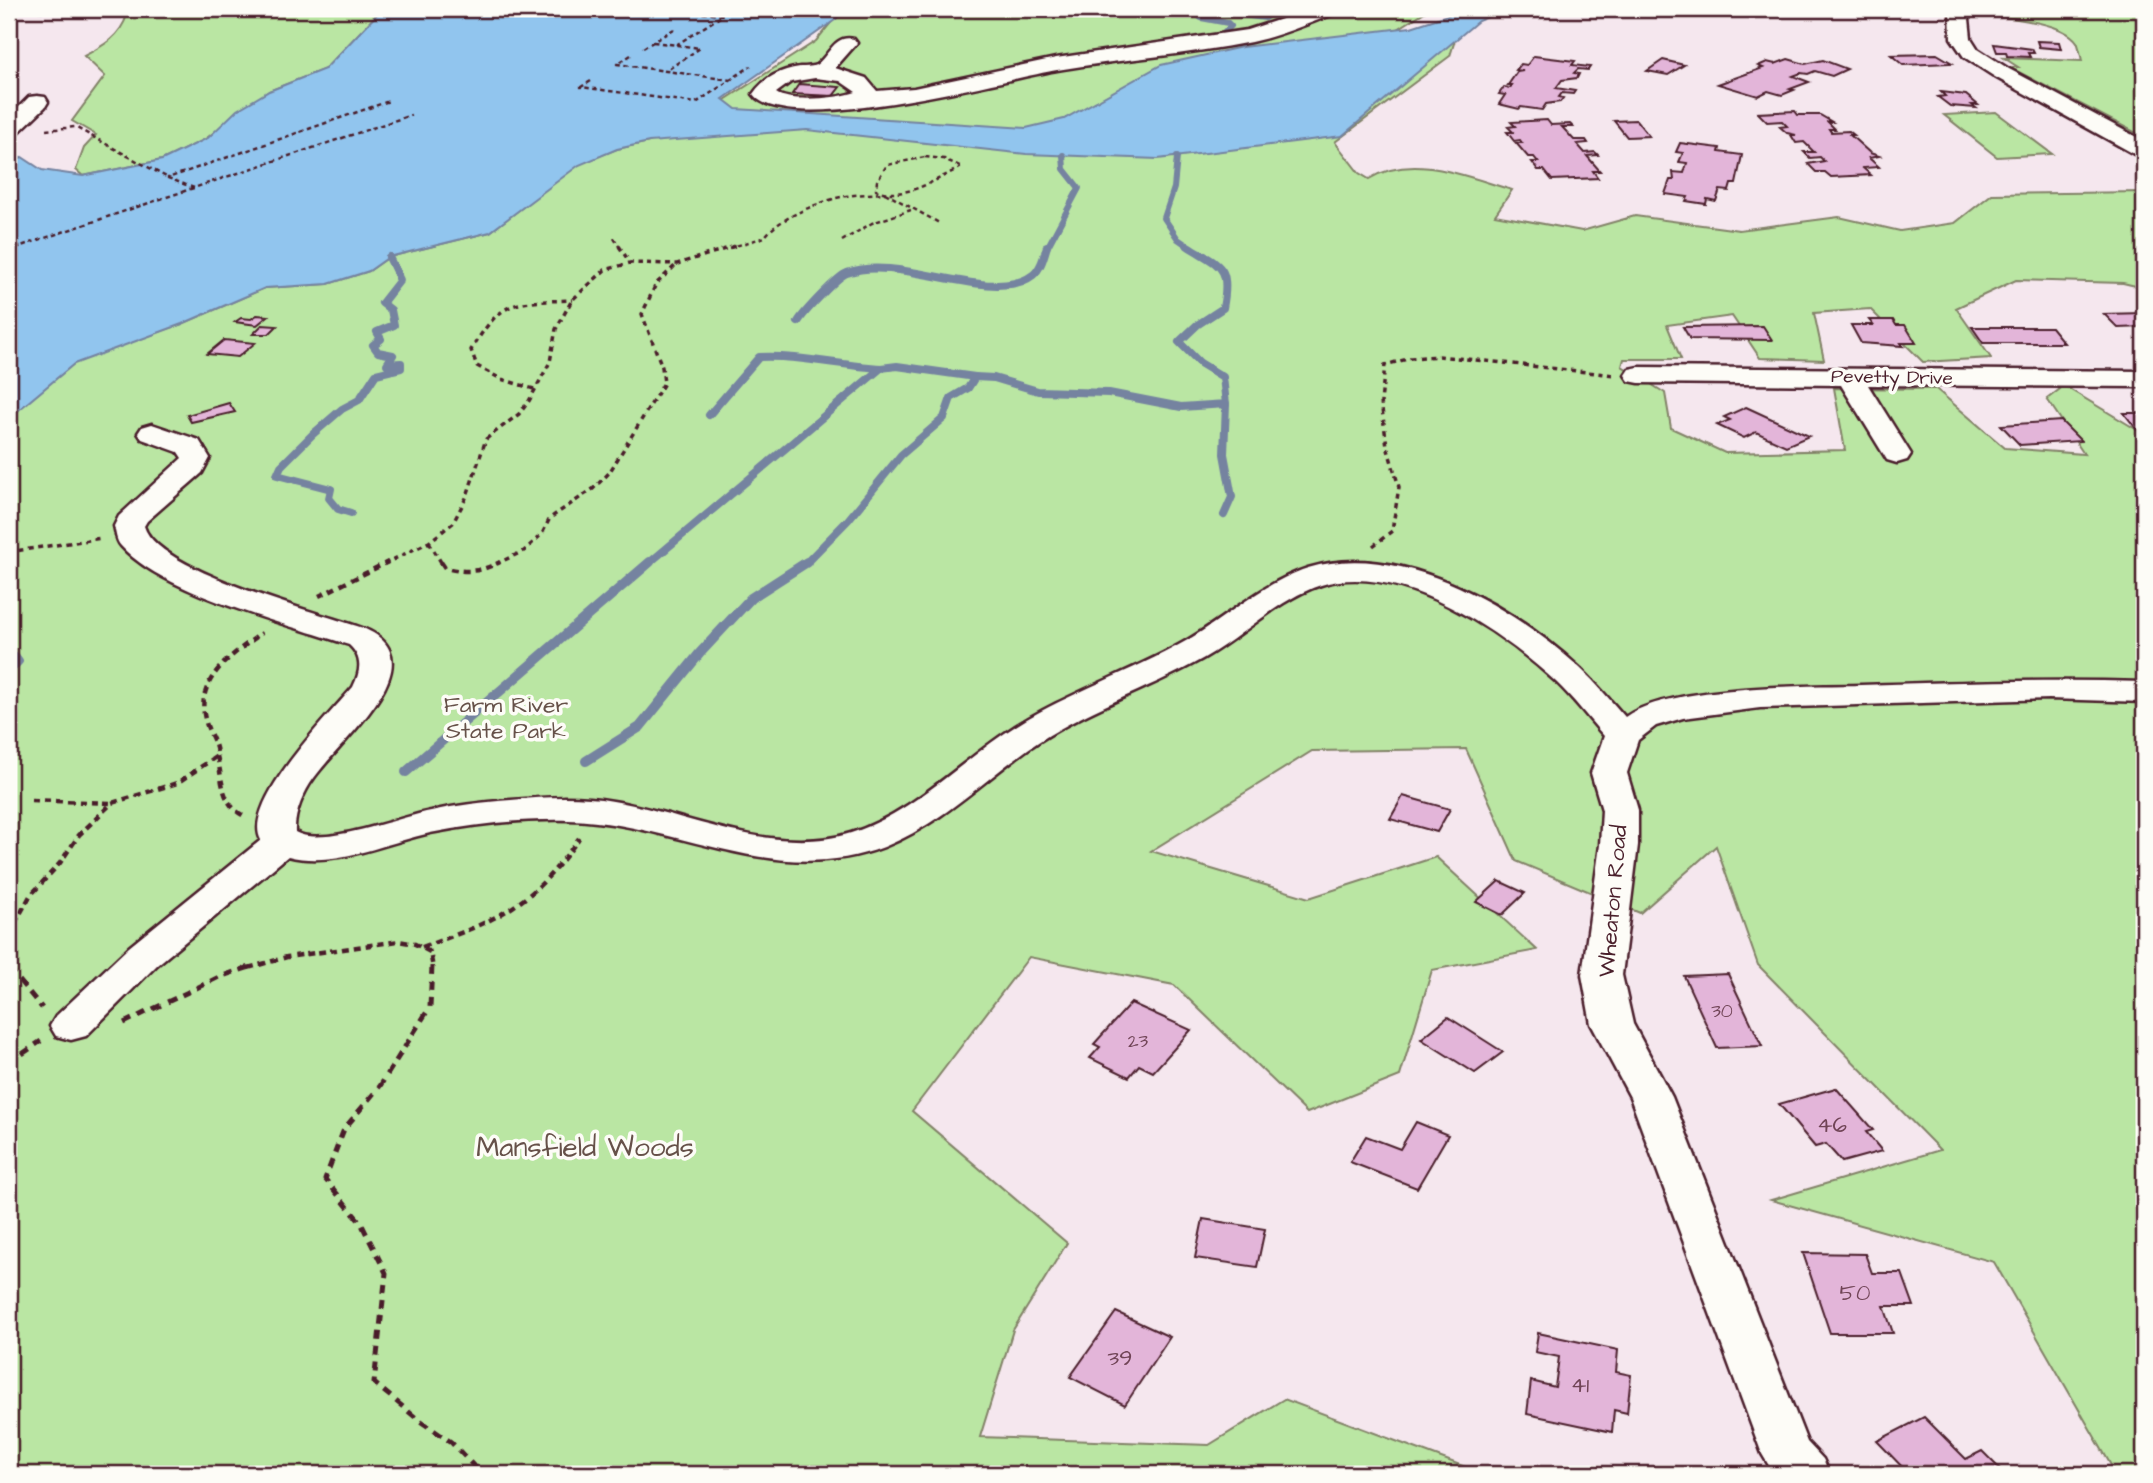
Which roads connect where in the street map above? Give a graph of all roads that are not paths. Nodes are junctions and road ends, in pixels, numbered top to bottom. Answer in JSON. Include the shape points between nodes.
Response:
{"nodes":[{"id":1,"x":1330,"y":9,"type":"edge"},
{"id":2,"x":1959,"y":9,"type":"edge"},
{"id":3,"x":847,"y":43,"type":"dead end"},
{"id":4,"x":820,"y":72,"type":"junction"},
{"id":5,"x":863,"y":97,"type":"junction"},
{"id":6,"x":37,"y":102,"type":"dead end"},
{"id":7,"x":9,"y":129,"type":"edge"},
{"id":8,"x":2144,"y":150,"type":"edge"},
{"id":9,"x":1639,"y":375,"type":"road end"},
{"id":10,"x":1849,"y":376,"type":"junction"},
{"id":11,"x":2144,"y":379,"type":"edge"},
{"id":12,"x":152,"y":433,"type":"dead end"},
{"id":13,"x":1897,"y":454,"type":"dead end"},
{"id":14,"x":2144,"y":692,"type":"edge"},
{"id":15,"x":1622,"y":735,"type":"junction"},
{"id":16,"x":279,"y":832,"type":"junction"},
{"id":17,"x":60,"y":1023,"type":"road end"},
{"id":18,"x":1805,"y":1474,"type":"edge"}],
"edges":[{"from":1,"to":5,"type":"street","via":[[1250,36],[1056,64],[914,94]]},
{"from":2,"to":8,"type":"street","via":[[1961,38],[1971,53]]},
{"from":3,"to":4,"type":"street"},
{"from":4,"to":5,"type":"street","via":[[859,82],[867,92]]},
{"from":4,"to":5,"type":"street","via":[[788,77],[769,86],[764,94],[775,102],[792,104],[838,103]]},
{"from":6,"to":7,"type":"street"},
{"from":9,"to":10,"type":"street","name":"Pevetty Drive"},
{"from":10,"to":11,"type":"street","name":"Pevetty Drive"},
{"from":10,"to":13,"type":"street"},
{"from":12,"to":16,"type":"street","via":[[189,446],[196,458],[192,467],[134,516],[129,526],[133,541],[179,571],[242,600],[361,638],[374,650],[377,669],[368,690],[296,777]]},
{"from":14,"to":15,"type":"street","via":[[2049,689],[1760,698],[1678,708],[1644,719]]},
{"from":15,"to":16,"type":"street","via":[[1551,660],[1482,611],[1408,579],[1358,572],[1326,574],[1305,580],[1188,653],[1062,712],[914,817],[861,841],[821,849],[776,848],[596,810],[538,809],[470,816],[322,848],[292,846]]},
{"from":15,"to":18,"type":"street","name":"Wheaton Road","via":[[1609,773],[1620,810],[1619,845],[1602,975],[1612,1024],[1651,1097],[1787,1454]]},
{"from":16,"to":17,"type":"street","via":[[143,956]]}]}
